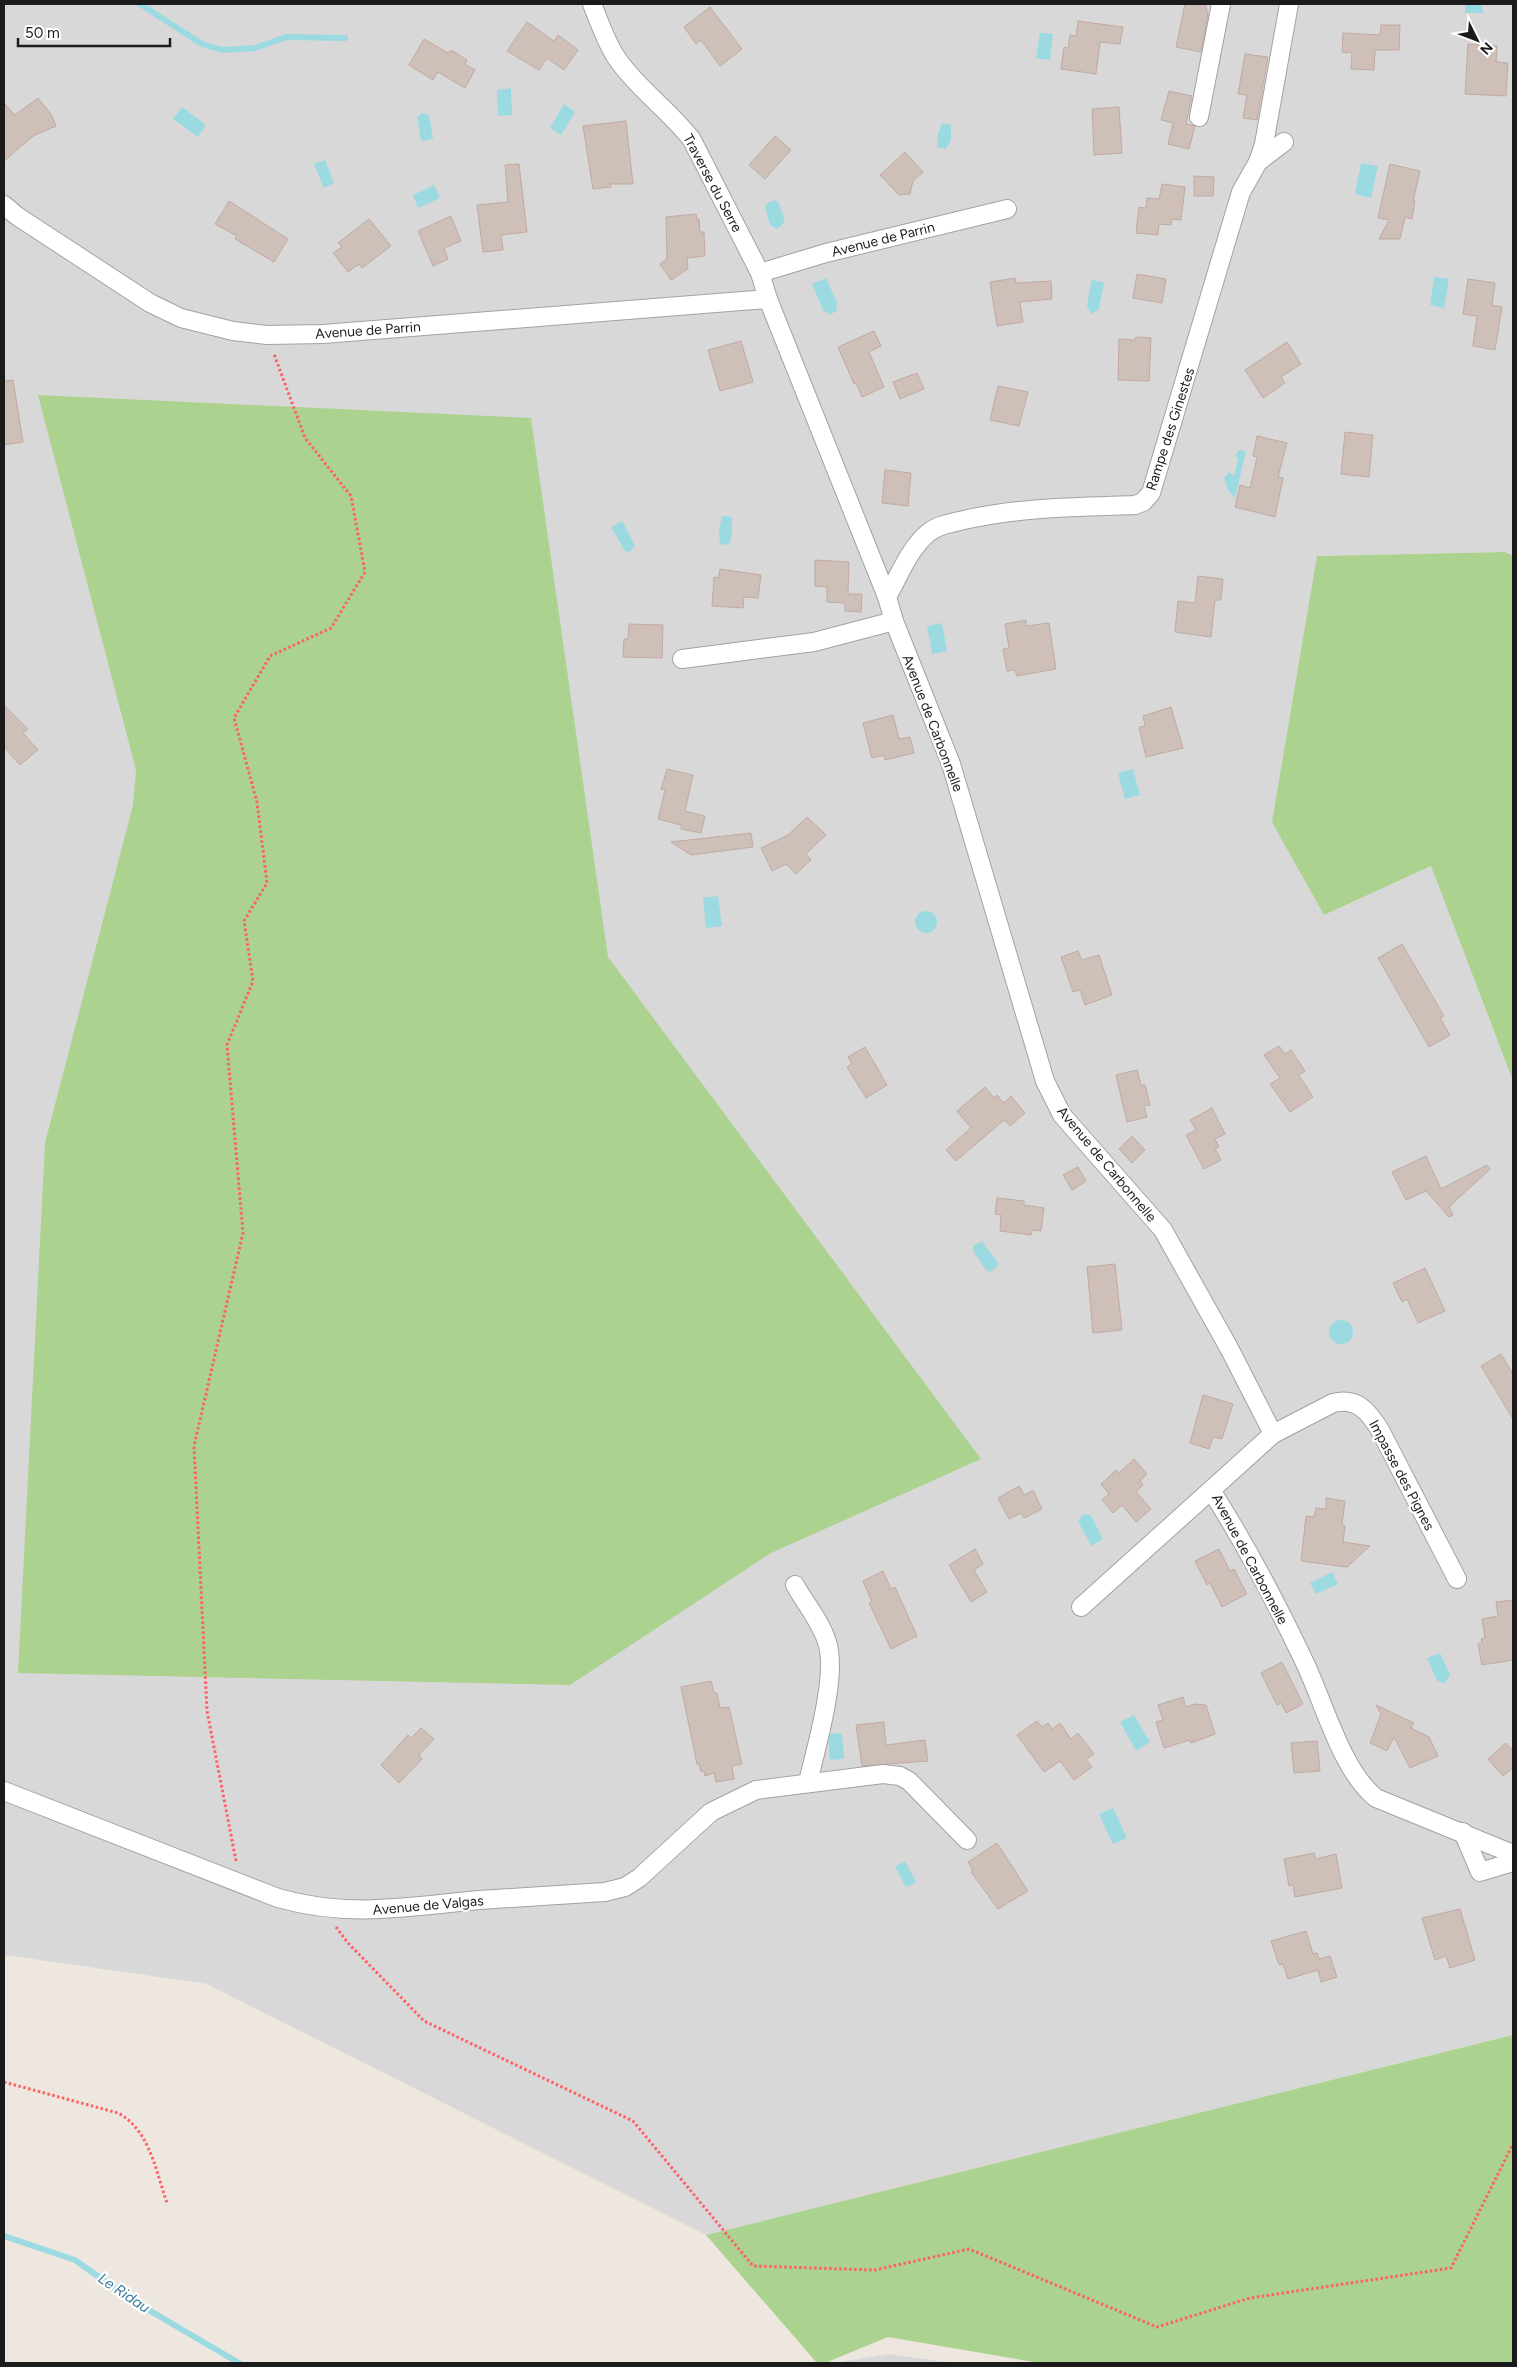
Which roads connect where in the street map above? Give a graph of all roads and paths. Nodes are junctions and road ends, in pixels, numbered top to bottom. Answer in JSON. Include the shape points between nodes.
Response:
{"nodes":[{"id":1,"x":592,"y":4,"type":"edge"},
{"id":2,"x":1221,"y":4,"type":"edge"},
{"id":3,"x":1289,"y":4,"type":"edge"},
{"id":4,"x":1199,"y":117,"type":"dead end"},
{"id":5,"x":1284,"y":142,"type":"dead end"},
{"id":6,"x":1258,"y":162,"type":"junction"},
{"id":7,"x":4,"y":204,"type":"edge"},
{"id":8,"x":1007,"y":209,"type":"dead end"},
{"id":9,"x":760,"y":273,"type":"junction"},
{"id":10,"x":768,"y":299,"type":"junction"},
{"id":11,"x":267,"y":335,"type":"junction"},
{"id":12,"x":887,"y":597,"type":"junction"},
{"id":13,"x":894,"y":621,"type":"junction"},
{"id":14,"x":682,"y":659,"type":"dead end"},
{"id":15,"x":1273,"y":1434,"type":"junction"},
{"id":16,"x":1212,"y":1490,"type":"junction"},
{"id":17,"x":1457,"y":1578,"type":"dead end"},
{"id":18,"x":795,"y":1585,"type":"dead end"},
{"id":19,"x":1081,"y":1607,"type":"dead end"},
{"id":20,"x":808,"y":1782,"type":"junction"},
{"id":21,"x":4,"y":1791,"type":"edge"},
{"id":22,"x":1463,"y":1832,"type":"junction"},
{"id":23,"x":967,"y":1840,"type":"dead end"},
{"id":24,"x":1513,"y":1854,"type":"edge"},
{"id":25,"x":1513,"y":1862,"type":"edge"},
{"id":26,"x":240,"y":1884,"type":"junction"},
{"id":27,"x":323,"y":1908,"type":"junction"},
{"id":28,"x":4,"y":2082,"type":"edge"},
{"id":29,"x":1513,"y":2144,"type":"edge"},
{"id":30,"x":167,"y":2204,"type":"dead end"}],
"edges":[{"from":1,"to":9,"type":"street","name":"Traverse du Serre","via":[[608,45],[619,62],[692,140]]},
{"from":2,"to":4,"type":"street"},
{"from":3,"to":6,"type":"street"},
{"from":5,"to":6,"type":"street","name":"Rampe des Ginestes"},
{"from":6,"to":12,"type":"street","name":"Rampe des Ginestes","via":[[1241,192],[1151,492],[1143,502],[1135,505],[1044,507],[936,527],[913,551]]},
{"from":7,"to":11,"type":"street","name":"Avenue de Parrin","via":[[17,216],[150,303],[181,318],[233,331]]},
{"from":8,"to":9,"type":"street","name":"Avenue de Parrin","via":[[826,252]]},
{"from":9,"to":10,"type":"street","name":"Traverse du Serre"},
{"from":10,"to":11,"type":"street","name":"Avenue de Parrin","via":[[333,334]]},
{"from":10,"to":12,"type":"street","name":"Avenue de Carbonnelle"},
{"from":11,"to":26,"type":"path","via":[[305,438],[351,496],[365,572],[331,628],[270,656],[234,718],[257,802],[267,883],[244,922],[253,981],[228,1045],[243,1233],[194,1446],[207,1711]]},
{"from":12,"to":13,"type":"street","name":"Avenue de Carbonnelle"},
{"from":13,"to":14,"type":"street","via":[[814,642]]},
{"from":13,"to":15,"type":"street","name":"Avenue de Carbonnelle","via":[[951,764],[1052,1098],[1062,1115],[1163,1230]]},
{"from":15,"to":16,"type":"street","name":"Avenue de Carbonnelle"},
{"from":15,"to":17,"type":"street","name":"Impasse des Pignes","via":[[1333,1403],[1341,1401],[1364,1407],[1380,1430]]},
{"from":16,"to":19,"type":"street"},
{"from":16,"to":22,"type":"street","name":"Avenue de Carbonnelle","via":[[1249,1550],[1359,1782],[1376,1798]]},
{"from":18,"to":20,"type":"street","via":[[828,1642],[830,1659],[828,1691]]},
{"from":20,"to":23,"type":"street","name":"Avenue de Valgas","via":[[883,1774],[900,1776],[909,1781]]},
{"from":20,"to":27,"type":"street","name":"Avenue de Valgas","via":[[756,1790],[711,1812],[670,1852],[625,1887],[605,1892],[480,1900],[382,1911]]},
{"from":21,"to":26,"type":"street","name":"Avenue de Valgas"},
{"from":22,"to":24,"type":"street","name":"Avenue de Carbonnelle"},
{"from":22,"to":25,"type":"street","via":[[1480,1872]]},
{"from":26,"to":27,"type":"street","name":"Avenue de Valgas","via":[[278,1898]]},
{"from":27,"to":29,"type":"path","via":[[348,1943],[424,2021],[633,2121],[753,2266],[875,2270],[969,2249],[1157,2327],[1250,2298],[1451,2268]]},
{"from":28,"to":30,"type":"path","via":[[128,2118],[143,2135]]}]}
